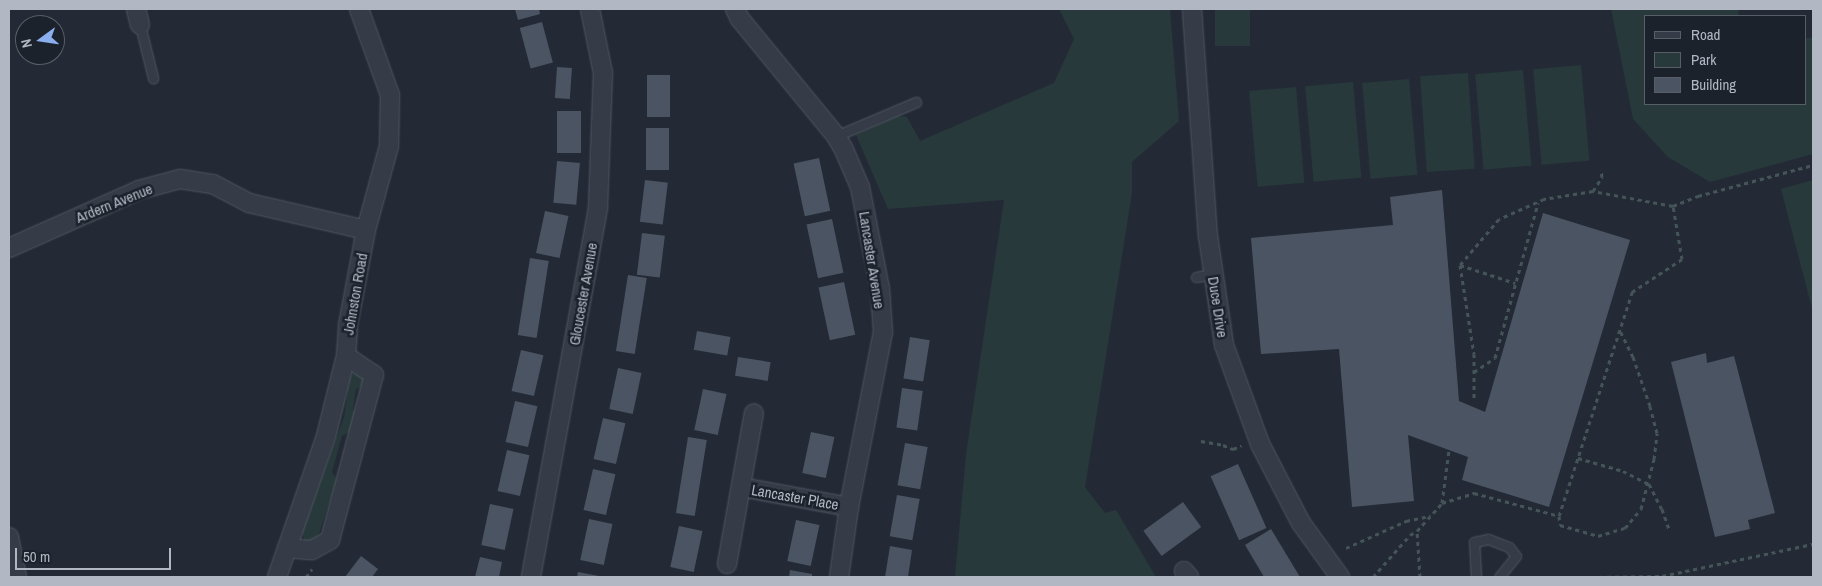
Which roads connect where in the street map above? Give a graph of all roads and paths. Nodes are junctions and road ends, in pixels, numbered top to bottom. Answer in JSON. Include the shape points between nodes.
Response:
{"nodes":[{"id":1,"x":359,"y":9,"type":"edge"},
{"id":2,"x":590,"y":9,"type":"edge"},
{"id":3,"x":735,"y":9,"type":"edge"},
{"id":4,"x":1192,"y":9,"type":"edge"},
{"id":5,"x":138,"y":17,"type":"edge"},
{"id":6,"x":153,"y":78,"type":"dead end"},
{"id":7,"x":916,"y":102,"type":"dead end"},
{"id":8,"x":836,"y":136,"type":"junction"},
{"id":9,"x":1813,"y":165,"type":"edge"},
{"id":10,"x":1601,"y":170,"type":"dead end"},
{"id":11,"x":1593,"y":191,"type":"junction"},
{"id":12,"x":1538,"y":202,"type":"junction"},
{"id":13,"x":1673,"y":206,"type":"junction"},
{"id":14,"x":366,"y":230,"type":"junction"},
{"id":15,"x":9,"y":248,"type":"edge"},
{"id":16,"x":1460,"y":265,"type":"junction"},
{"id":17,"x":1515,"y":283,"type":"junction"},
{"id":18,"x":1620,"y":330,"type":"junction"},
{"id":19,"x":346,"y":356,"type":"junction"},
{"id":20,"x":1474,"y":372,"type":"junction"},
{"id":21,"x":1474,"y":398,"type":"dead end"},
{"id":22,"x":754,"y":413,"type":"dead end"},
{"id":23,"x":1258,"y":440,"type":"junction"},
{"id":24,"x":1201,"y":441,"type":"dead end"},
{"id":25,"x":1449,"y":450,"type":"dead end"},
{"id":26,"x":1578,"y":458,"type":"junction"},
{"id":27,"x":1649,"y":484,"type":"junction"},
{"id":28,"x":741,"y":487,"type":"junction"},
{"id":29,"x":1442,"y":503,"type":"junction"},
{"id":30,"x":849,"y":506,"type":"junction"},
{"id":31,"x":1430,"y":516,"type":"junction"},
{"id":32,"x":1559,"y":516,"type":"junction"},
{"id":33,"x":1669,"y":529,"type":"dead end"},
{"id":34,"x":1417,"y":531,"type":"junction"},
{"id":35,"x":9,"y":537,"type":"edge"},
{"id":36,"x":1813,"y":544,"type":"edge"},
{"id":37,"x":287,"y":548,"type":"junction"},
{"id":38,"x":1346,"y":548,"type":"dead end"},
{"id":39,"x":727,"y":564,"type":"dead end"},
{"id":40,"x":17,"y":577,"type":"edge"},
{"id":41,"x":277,"y":577,"type":"edge"},
{"id":42,"x":531,"y":577,"type":"edge"},
{"id":43,"x":839,"y":577,"type":"edge"},
{"id":44,"x":1340,"y":577,"type":"edge"},
{"id":45,"x":1372,"y":577,"type":"edge"},
{"id":46,"x":1420,"y":577,"type":"edge"},
{"id":47,"x":1476,"y":577,"type":"edge"},
{"id":48,"x":1500,"y":577,"type":"edge"},
{"id":49,"x":1591,"y":577,"type":"edge"}],
"edges":[{"from":1,"to":14,"type":"street","name":"Johnston Road","via":[[390,95],[389,146]]},
{"from":2,"to":42,"type":"street","name":"Gloucester Avenue","via":[[603,73],[598,208]]},
{"from":3,"to":8,"type":"street","name":"Lancaster Avenue"},
{"from":4,"to":23,"type":"street","name":"Duce Drive","via":[[1204,276],[1224,345]]},
{"from":5,"to":6,"type":"lane"},
{"from":7,"to":8,"type":"lane"},
{"from":8,"to":30,"type":"street","name":"Lancaster Avenue","via":[[860,187],[880,288],[882,332]]},
{"from":9,"to":13,"type":"path","via":[[1698,196]]},
{"from":10,"to":11,"type":"path","via":[[1602,177]]},
{"from":11,"to":12,"type":"path"},
{"from":11,"to":13,"type":"path"},
{"from":12,"to":16,"type":"path","via":[[1499,219]]},
{"from":12,"to":17,"type":"path"},
{"from":13,"to":18,"type":"path","via":[[1682,260],[1632,292]]},
{"from":14,"to":15,"type":"street","name":"Ardern Avenue","via":[[249,203],[213,184],[180,180],[139,190]]},
{"from":14,"to":19,"type":"street","name":"Johnston Road","via":[[348,325]]},
{"from":16,"to":17,"type":"path"},
{"from":16,"to":20,"type":"path"},
{"from":17,"to":20,"type":"path","via":[[1494,358]]},
{"from":18,"to":26,"type":"path"},
{"from":18,"to":27,"type":"path","via":[[1636,366],[1657,433]]},
{"from":19,"to":37,"type":"street","name":"Johnston Road","via":[[326,436]]},
{"from":19,"to":37,"type":"street","via":[[374,375],[330,540],[312,550]]},
{"from":20,"to":21,"type":"path"},
{"from":22,"to":28,"type":"street","name":"Lancaster Place"},
{"from":23,"to":24,"type":"path","via":[[1233,449]]},
{"from":23,"to":44,"type":"street","name":"Duce Drive","via":[[1301,522]]},
{"from":25,"to":29,"type":"path"},
{"from":26,"to":27,"type":"path","via":[[1623,471]]},
{"from":26,"to":32,"type":"path"},
{"from":27,"to":32,"type":"path","via":[[1641,509],[1625,528],[1611,534],[1598,536],[1560,525]]},
{"from":27,"to":33,"type":"path"},
{"from":28,"to":30,"type":"street","name":"Lancaster Place"},
{"from":28,"to":39,"type":"street","name":"Lancaster Place"},
{"from":29,"to":31,"type":"path"},
{"from":29,"to":32,"type":"path","via":[[1474,493]]},
{"from":30,"to":43,"type":"street","name":"Lancaster Avenue"},
{"from":31,"to":34,"type":"path"},
{"from":31,"to":38,"type":"path","via":[[1406,521]]},
{"from":34,"to":45,"type":"path"},
{"from":34,"to":46,"type":"path"},
{"from":35,"to":40,"type":"street"},
{"from":36,"to":49,"type":"path","via":[[1662,576]]},
{"from":37,"to":41,"type":"street","name":"Johnston Road"},
{"from":47,"to":48,"type":"lane","via":[[1474,542],[1488,539],[1509,547],[1516,556]]}]}
